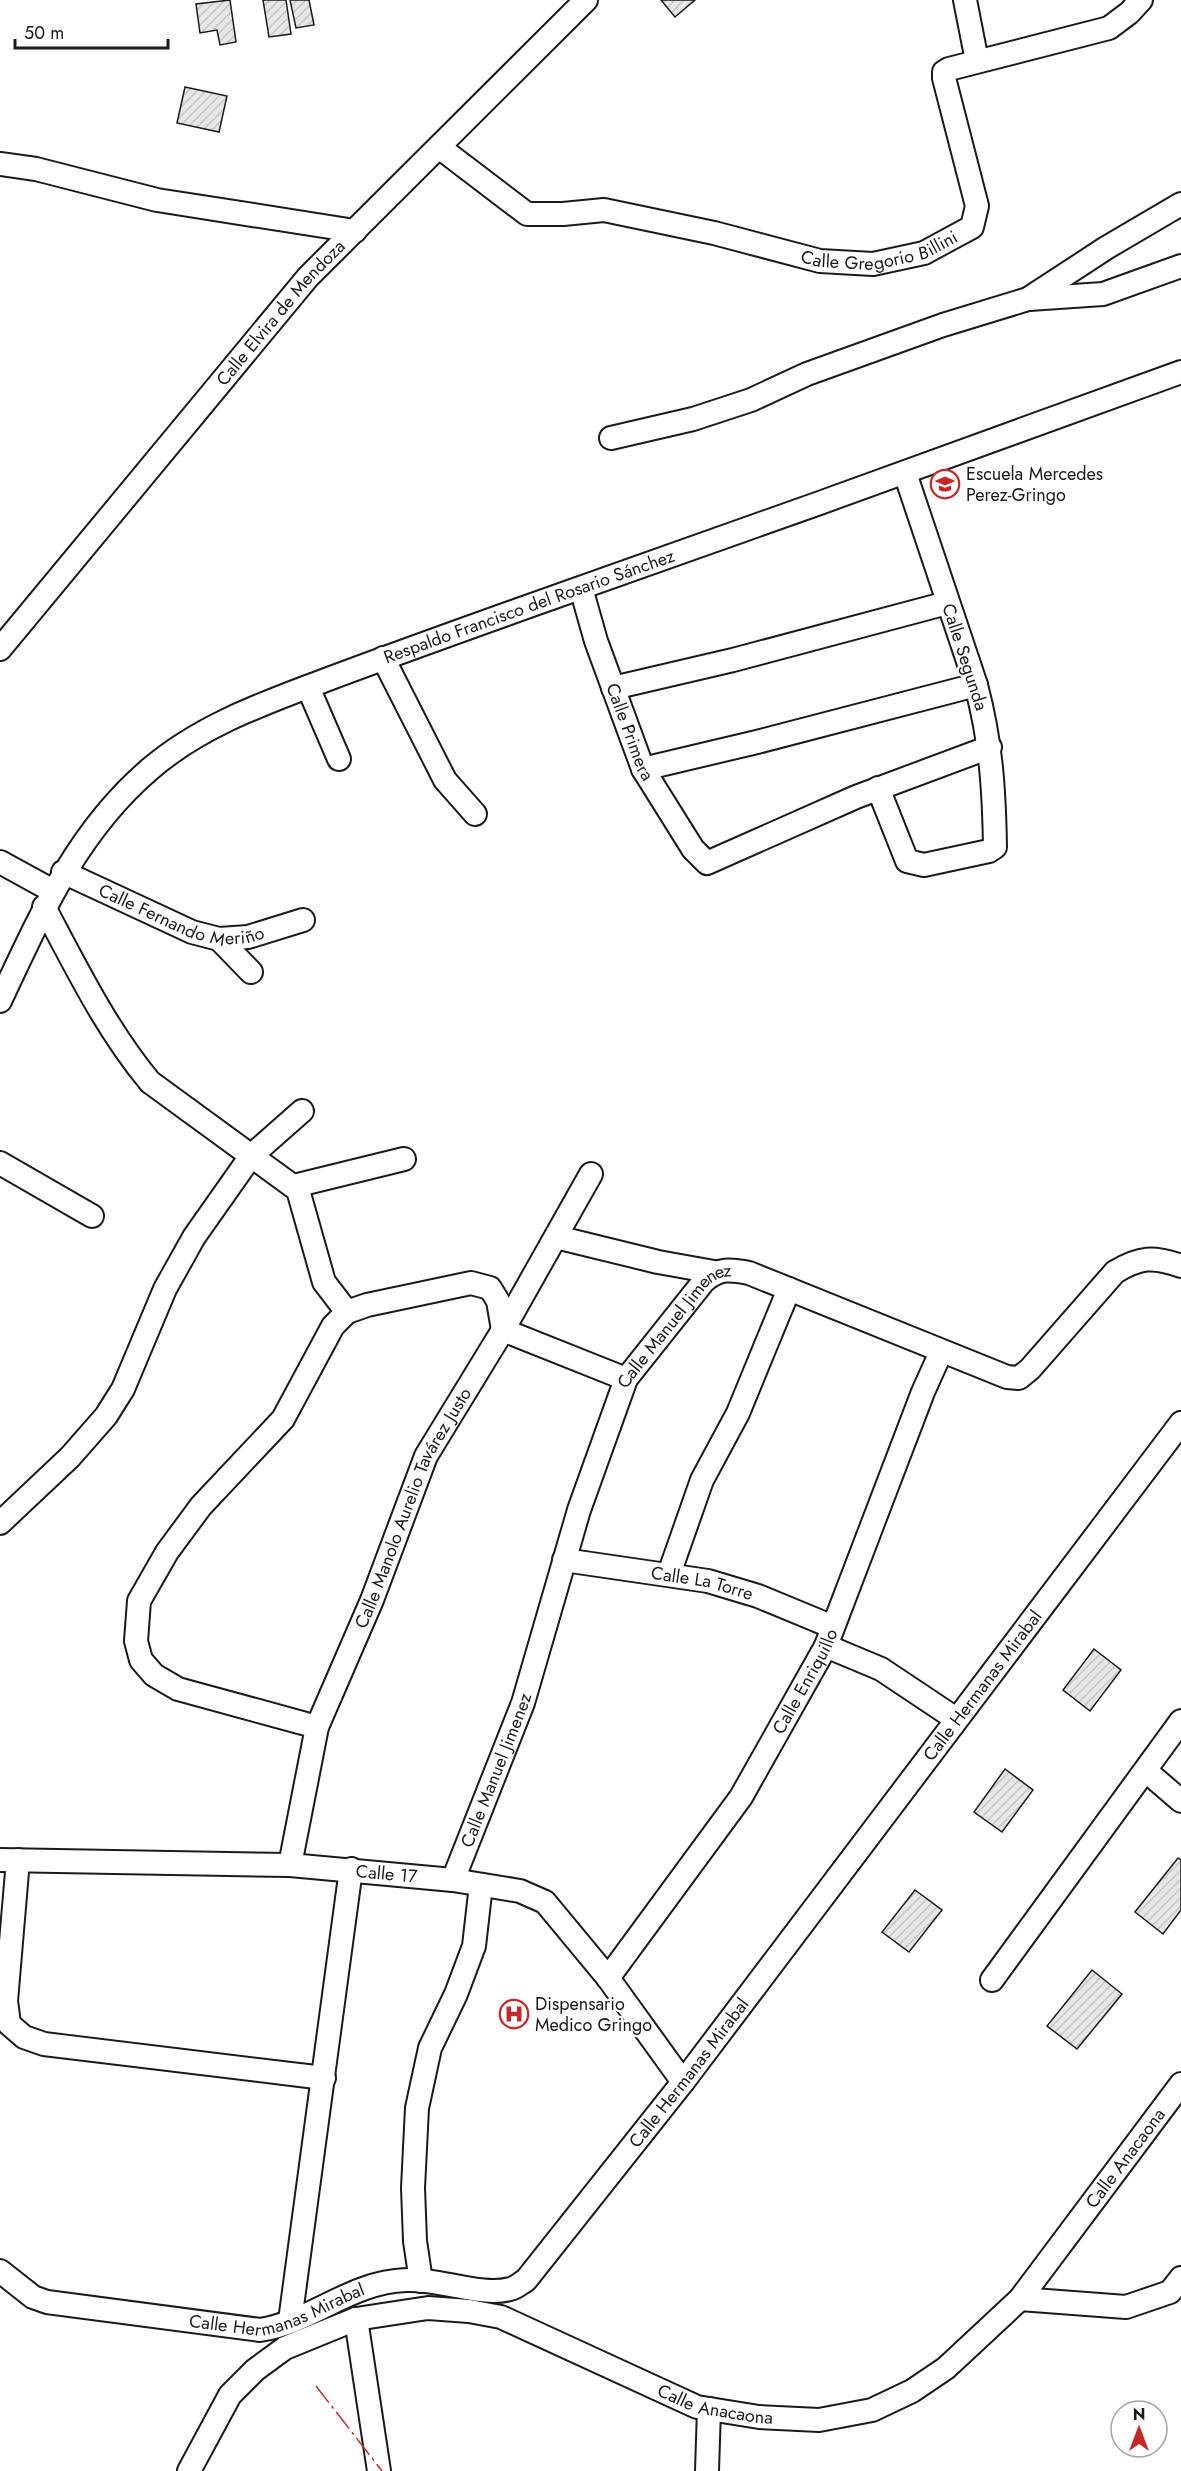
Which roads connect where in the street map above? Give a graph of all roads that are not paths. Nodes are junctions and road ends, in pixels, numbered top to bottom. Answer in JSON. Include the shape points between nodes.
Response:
{"nodes":[{"id":1,"x":586,"y":0,"type":"edge"},
{"id":2,"x":965,"y":0,"type":"edge"},
{"id":3,"x":1141,"y":0,"type":"edge"},
{"id":4,"x":977,"y":62,"type":"junction"},
{"id":5,"x":439,"y":147,"type":"junction"},
{"id":6,"x":0,"y":164,"type":"edge"},
{"id":7,"x":1181,"y":204,"type":"edge"},
{"id":8,"x":355,"y":231,"type":"junction"},
{"id":9,"x":1181,"y":266,"type":"edge"},
{"id":10,"x":1028,"y":299,"type":"junction"},
{"id":11,"x":1181,"y":372,"type":"edge"},
{"id":12,"x":611,"y":438,"type":"dead end"},
{"id":13,"x":905,"y":473,"type":"junction"},
{"id":14,"x":581,"y":588,"type":"junction"},
{"id":15,"x":947,"y":603,"type":"junction"},
{"id":16,"x":0,"y":649,"type":"edge"},
{"id":17,"x":383,"y":658,"type":"junction"},
{"id":18,"x":976,"y":685,"type":"junction"},
{"id":19,"x":308,"y":687,"type":"junction"},
{"id":20,"x":613,"y":688,"type":"junction"},
{"id":21,"x":990,"y":747,"type":"junction"},
{"id":22,"x":339,"y":759,"type":"dead end"},
{"id":23,"x":643,"y":769,"type":"junction"},
{"id":24,"x":878,"y":788,"type":"junction"},
{"id":25,"x":475,"y":814,"type":"dead end"},
{"id":26,"x":0,"y":862,"type":"edge"},
{"id":27,"x":53,"y":890,"type":"junction"},
{"id":28,"x":303,"y":921,"type":"dead end"},
{"id":29,"x":219,"y":939,"type":"junction"},
{"id":30,"x":251,"y":972,"type":"dead end"},
{"id":31,"x":0,"y":1001,"type":"edge"},
{"id":32,"x":302,"y":1112,"type":"dead end"},
{"id":33,"x":251,"y":1156,"type":"junction"},
{"id":34,"x":404,"y":1158,"type":"dead end"},
{"id":35,"x":0,"y":1163,"type":"edge"},
{"id":36,"x":591,"y":1174,"type":"dead end"},
{"id":37,"x":294,"y":1186,"type":"junction"},
{"id":38,"x":92,"y":1216,"type":"dead end"},
{"id":39,"x":556,"y":1237,"type":"junction"},
{"id":40,"x":1181,"y":1266,"type":"edge"},
{"id":41,"x":714,"y":1272,"type":"junction"},
{"id":42,"x":789,"y":1289,"type":"junction"},
{"id":43,"x":347,"y":1312,"type":"junction"},
{"id":44,"x":503,"y":1329,"type":"junction"},
{"id":45,"x":941,"y":1352,"type":"junction"},
{"id":46,"x":626,"y":1379,"type":"junction"},
{"id":47,"x":1181,"y":1423,"type":"edge"},
{"id":48,"x":0,"y":1523,"type":"edge"},
{"id":49,"x":564,"y":1560,"type":"junction"},
{"id":50,"x":669,"y":1574,"type":"junction"},
{"id":51,"x":829,"y":1636,"type":"junction"},
{"id":52,"x":956,"y":1719,"type":"junction"},
{"id":53,"x":1181,"y":1721,"type":"edge"},
{"id":54,"x":317,"y":1727,"type":"junction"},
{"id":55,"x":1146,"y":1771,"type":"junction"},
{"id":56,"x":1181,"y":1801,"type":"edge"},
{"id":57,"x":9,"y":1860,"type":"edge"},
{"id":58,"x":290,"y":1865,"type":"junction"},
{"id":59,"x":351,"y":1869,"type":"junction"},
{"id":60,"x":453,"y":1880,"type":"junction"},
{"id":61,"x":481,"y":1885,"type":"junction"},
{"id":62,"x":608,"y":1978,"type":"junction"},
{"id":63,"x":992,"y":1980,"type":"dead end"},
{"id":64,"x":324,"y":2078,"type":"junction"},
{"id":65,"x":683,"y":2082,"type":"junction"},
{"id":66,"x":1181,"y":2084,"type":"edge"},
{"id":67,"x":0,"y":2271,"type":"edge"},
{"id":68,"x":1181,"y":2278,"type":"edge"},
{"id":69,"x":421,"y":2281,"type":"junction"},
{"id":70,"x":1020,"y":2299,"type":"junction"},
{"id":71,"x":356,"y":2319,"type":"junction"},
{"id":72,"x":290,"y":2321,"type":"junction"},
{"id":73,"x":709,"y":2409,"type":"junction"},
{"id":74,"x":189,"y":2471,"type":"edge"},
{"id":75,"x":379,"y":2471,"type":"edge"},
{"id":76,"x":707,"y":2471,"type":"edge"}],
"edges":[{"from":1,"to":5,"type":"street","name":"Calle Elvira de Mendoza"},
{"from":2,"to":4,"type":"street"},
{"from":3,"to":4,"type":"street","name":"Calle Gregorio Billini","via":[[1109,28]]},
{"from":4,"to":5,"type":"street","name":"Calle Gregorio Billini","via":[[944,72],[976,206],[972,227],[924,253],[873,264],[820,261],[604,210],[527,213]]},
{"from":5,"to":8,"type":"street","name":"Calle Elvira de Mendoza"},
{"from":6,"to":8,"type":"street","via":[[36,169],[157,200]]},
{"from":7,"to":10,"type":"street"},
{"from":8,"to":16,"type":"street","name":"Calle Elvira de Mendoza","via":[[308,278]]},
{"from":9,"to":10,"type":"street","via":[[1103,294]]},
{"from":10,"to":12,"type":"street","via":[[807,374],[732,407]]},
{"from":11,"to":13,"type":"street","name":"Respaldo Francisco del Rosario Sánchez"},
{"from":13,"to":14,"type":"street","name":"Respaldo Francisco del Rosario Sánchez"},
{"from":13,"to":15,"type":"street","name":"Calle Segunda"},
{"from":14,"to":17,"type":"street","name":"Respaldo Francisco del Rosario Sánchez"},
{"from":14,"to":20,"type":"street","name":"Calle Primera"},
{"from":15,"to":18,"type":"street","name":"Calle Segunda"},
{"from":15,"to":20,"type":"street"},
{"from":17,"to":19,"type":"street","name":"Respaldo Francisco del Rosario Sánchez"},
{"from":17,"to":25,"type":"street","via":[[445,780]]},
{"from":18,"to":21,"type":"street","name":"Calle Segunda"},
{"from":18,"to":23,"type":"street"},
{"from":19,"to":22,"type":"street"},
{"from":19,"to":27,"type":"street","name":"Respaldo Francisco del Rosario Sánchez","via":[[255,706],[194,737],[152,767],[120,796],[83,842]]},
{"from":20,"to":23,"type":"street","name":"Calle Primera"},
{"from":21,"to":24,"type":"street"},
{"from":21,"to":24,"type":"street","name":"Calle Segunda","via":[[995,847],[989,851],[934,863],[907,861]]},
{"from":23,"to":24,"type":"street","name":"Calle Primera","via":[[693,849],[711,863]]},
{"from":26,"to":27,"type":"street","name":"Calle Fernando Meriño"},
{"from":27,"to":29,"type":"street","name":"Calle Fernando Meriño"},
{"from":27,"to":31,"type":"street","name":"Respaldo Francisco del Rosario Sánchez"},
{"from":27,"to":33,"type":"street","via":[[101,1013],[133,1061],[150,1082]]},
{"from":28,"to":29,"type":"street","name":"Calle Fernando Meriño","via":[[248,937]]},
{"from":29,"to":30,"type":"street"},
{"from":32,"to":33,"type":"street"},
{"from":33,"to":37,"type":"street"},
{"from":33,"to":48,"type":"street","via":[[194,1237],[165,1288],[123,1389],[106,1416],[70,1457]]},
{"from":34,"to":37,"type":"street"},
{"from":35,"to":38,"type":"street"},
{"from":36,"to":39,"type":"street","name":"Calle Manolo Aurelio Tavárez Justo"},
{"from":37,"to":43,"type":"street","via":[[301,1196],[325,1284]]},
{"from":39,"to":41,"type":"street"},
{"from":39,"to":44,"type":"street","name":"Calle Manolo Aurelio Tavárez Justo"},
{"from":40,"to":45,"type":"street","name":"Calle Manuel Jimenez","via":[[1160,1258],[1133,1261],[1114,1272],[1019,1378]]},
{"from":41,"to":42,"type":"street","name":"Calle Manuel Jimenez","via":[[728,1269],[749,1273]]},
{"from":41,"to":46,"type":"street","name":"Calle Manuel Jimenez"},
{"from":42,"to":45,"type":"street","name":"Calle Manuel Jimenez"},
{"from":42,"to":50,"type":"street","via":[[738,1413],[702,1480]]},
{"from":43,"to":44,"type":"street","via":[[471,1283],[490,1288],[498,1301]]},
{"from":43,"to":54,"type":"street","via":[[333,1326],[283,1419],[201,1506],[167,1552],[139,1601],[135,1641],[141,1660],[154,1675],[178,1689]]},
{"from":44,"to":46,"type":"street"},
{"from":44,"to":54,"type":"street","name":"Calle Manolo Aurelio Tavárez Justo","via":[[426,1456],[372,1600]]},
{"from":45,"to":51,"type":"street","name":"Calle Enriquillo"},
{"from":46,"to":49,"type":"street","name":"Calle Manuel Jimenez"},
{"from":47,"to":52,"type":"street","name":"Calle Hermanas Mirabal"},
{"from":49,"to":50,"type":"street","name":"Calle La Torre"},
{"from":49,"to":60,"type":"street","name":"Calle Manuel Jimenez","via":[[523,1703]]},
{"from":50,"to":51,"type":"street","name":"Calle La Torre","via":[[758,1596]]},
{"from":51,"to":52,"type":"street","name":"Calle La Torre"},
{"from":51,"to":62,"type":"street","name":"Calle Enriquillo","via":[[741,1797]]},
{"from":52,"to":65,"type":"street","name":"Calle Hermanas Mirabal"},
{"from":53,"to":55,"type":"street"},
{"from":54,"to":58,"type":"street","name":"Calle Manolo Aurelio Tavárez Justo"},
{"from":55,"to":56,"type":"street"},
{"from":55,"to":63,"type":"street"},
{"from":57,"to":58,"type":"street","name":"Calle 17"},
{"from":57,"to":64,"type":"street","via":[[6,2001],[9,2024],[24,2037],[44,2044]]},
{"from":58,"to":59,"type":"street","name":"Calle 17"},
{"from":59,"to":60,"type":"street","name":"Calle 17"},
{"from":59,"to":64,"type":"street"},
{"from":60,"to":61,"type":"street","name":"Calle 17"},
{"from":61,"to":62,"type":"street","name":"Calle 17","via":[[520,1891],[545,1902]]},
{"from":61,"to":69,"type":"street","via":[[474,1946],[430,2048],[417,2108],[412,2188]]},
{"from":62,"to":65,"type":"street","name":"Calle 17"},
{"from":64,"to":72,"type":"street"},
{"from":65,"to":69,"type":"street","name":"Calle Hermanas Mirabal","via":[[526,2280],[512,2289],[495,2291]]},
{"from":66,"to":70,"type":"street","name":"Calle Anacaona"},
{"from":67,"to":72,"type":"street","name":"Calle Hermanas Mirabal","via":[[47,2302],[260,2330]]},
{"from":68,"to":70,"type":"street","via":[[1170,2292],[1126,2307]]},
{"from":69,"to":72,"type":"street","name":"Calle Hermanas Mirabal","via":[[367,2285]]},
{"from":70,"to":73,"type":"street","name":"Calle Anacaona","via":[[946,2368],[912,2391],[872,2410],[819,2420]]},
{"from":71,"to":73,"type":"street","name":"Calle Anacaona","via":[[428,2308],[501,2317],[668,2395]]},
{"from":71,"to":74,"type":"street","name":"Calle Anacaona","via":[[285,2348],[255,2370],[230,2395]]},
{"from":71,"to":75,"type":"street"},
{"from":73,"to":76,"type":"street"}]}
